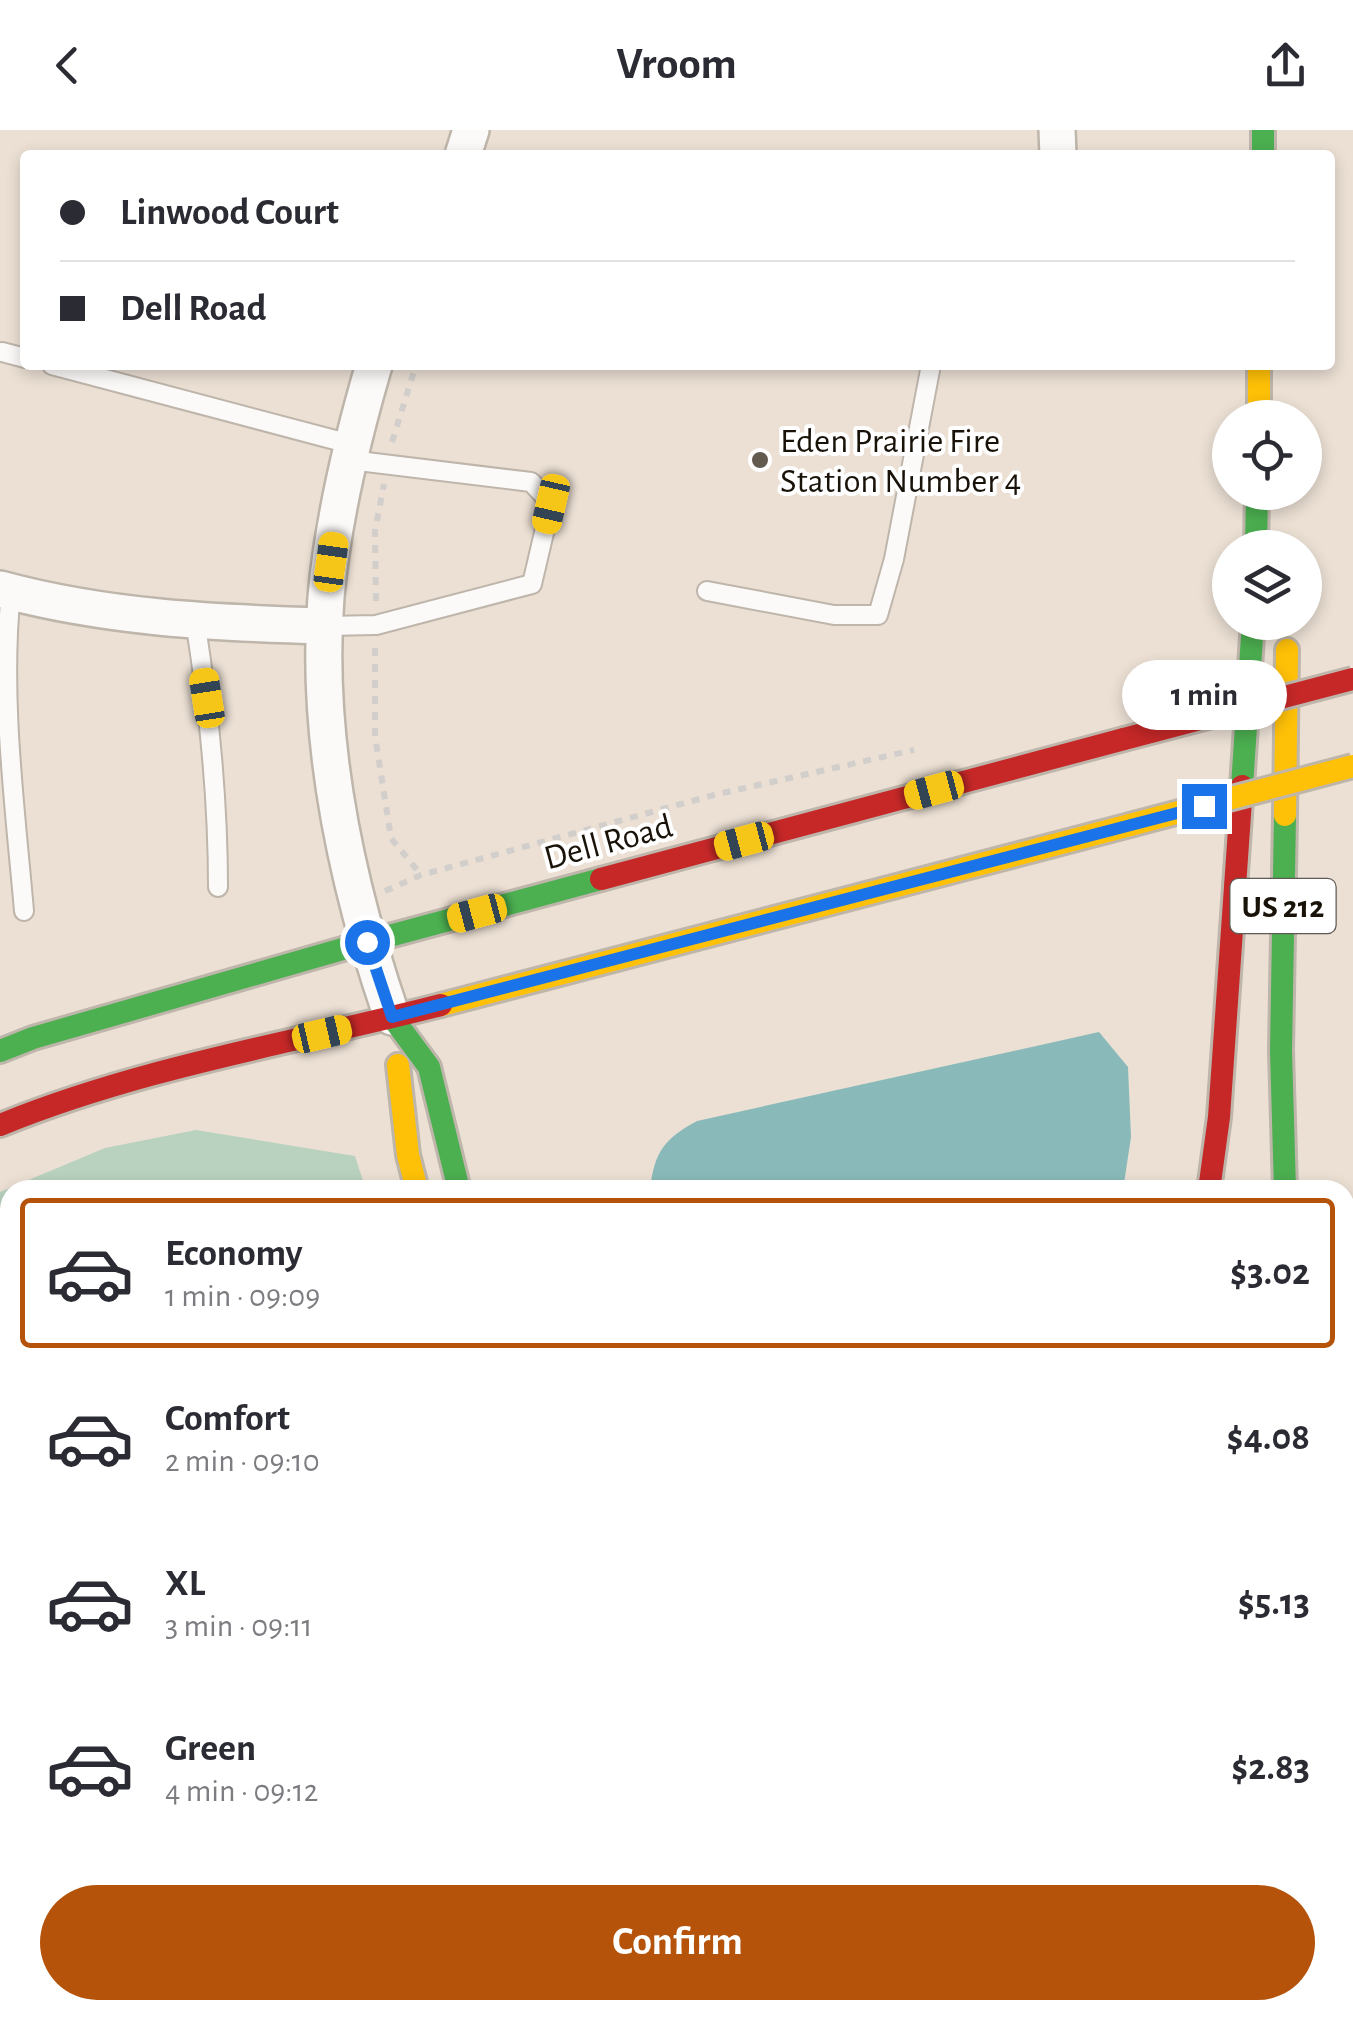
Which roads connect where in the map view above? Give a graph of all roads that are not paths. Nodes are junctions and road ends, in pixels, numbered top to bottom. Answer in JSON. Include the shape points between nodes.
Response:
{"nodes":[{"id":1,"x":69,"y":370,"type":"edge"},
{"id":2,"x":373,"y":370,"type":"edge"},
{"id":3,"x":929,"y":370,"type":"edge"},
{"id":4,"x":1260,"y":370,"type":"edge"},
{"id":5,"x":1259,"y":400,"type":"edge"},
{"id":6,"x":352,"y":452,"type":"junction"},
{"id":7,"x":6,"y":590,"type":"edge"},
{"id":8,"x":708,"y":590,"type":"dead end"},
{"id":9,"x":195,"y":620,"type":"junction"},
{"id":10,"x":326,"y":626,"type":"junction"},
{"id":11,"x":1252,"y":640,"type":"edge"},
{"id":12,"x":1287,"y":640,"type":"edge"},
{"id":13,"x":1353,"y":679,"type":"edge"},
{"id":14,"x":1353,"y":766,"type":"edge"},
{"id":15,"x":218,"y":887,"type":"dead end"},
{"id":16,"x":24,"y":912,"type":"dead end"},
{"id":17,"x":367,"y":942,"type":"junction"},
{"id":18,"x":392,"y":1017,"type":"junction"},
{"id":19,"x":0,"y":1051,"type":"edge"},
{"id":20,"x":0,"y":1125,"type":"edge"},
{"id":21,"x":414,"y":1180,"type":"edge"},
{"id":22,"x":457,"y":1180,"type":"edge"},
{"id":23,"x":1210,"y":1180,"type":"edge"},
{"id":24,"x":1285,"y":1180,"type":"edge"}],
"edges":[{"from":1,"to":6,"type":"lane"},
{"from":2,"to":6,"type":"street"},
{"from":3,"to":8,"type":"lane","via":[[878,615],[834,615]]},
{"from":4,"to":5,"type":"main road"},
{"from":6,"to":10,"type":"street"},
{"from":6,"to":10,"type":"lane","via":[[531,482],[551,504],[532,584],[371,626]]},
{"from":7,"to":9,"type":"street","via":[[138,617]]},
{"from":7,"to":16,"type":"lane","via":[[6,697]]},
{"from":9,"to":10,"type":"street"},
{"from":9,"to":15,"type":"lane","via":[[218,809]]},
{"from":10,"to":17,"type":"street","via":[[324,698],[335,799]]},
{"from":11,"to":23,"type":"main road"},
{"from":12,"to":24,"type":"main road","number":"US 212"},
{"from":13,"to":17,"type":"main road","name":"Dell Road","bridge":true},
{"from":14,"to":18,"type":"main road","bridge":true},
{"from":17,"to":18,"type":"street"},
{"from":17,"to":19,"type":"main road","name":"Dell Road"},
{"from":18,"to":20,"type":"main road","via":[[138,1077]]},
{"from":18,"to":21,"type":"main road"},
{"from":18,"to":22,"type":"main road","via":[[429,1067]]}]}
